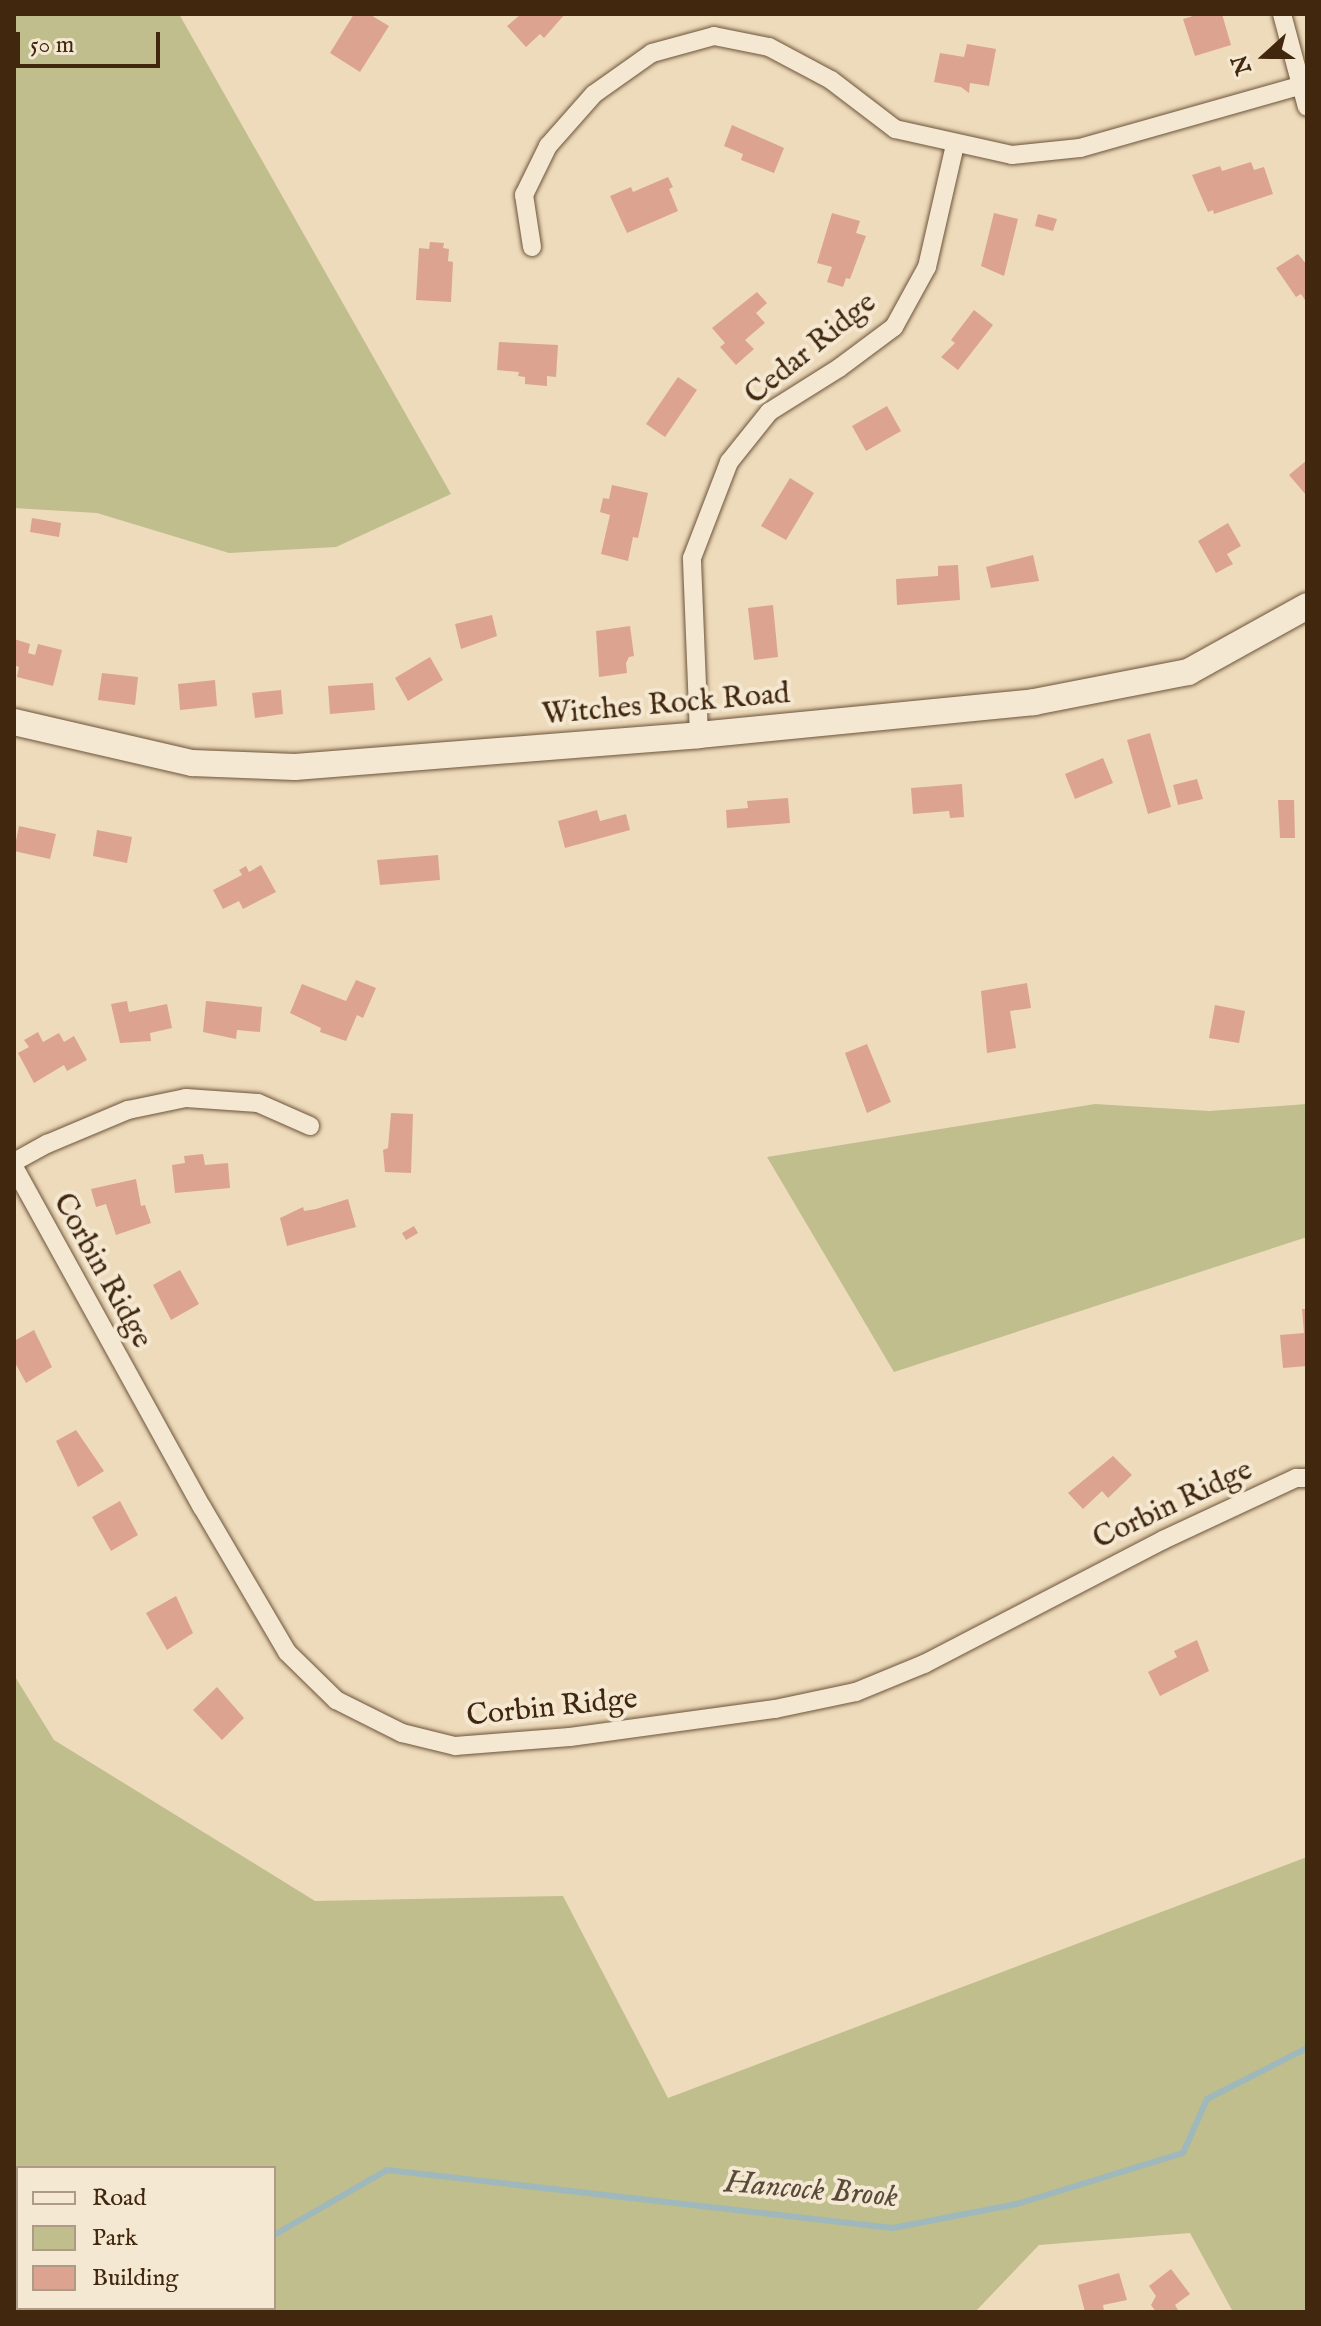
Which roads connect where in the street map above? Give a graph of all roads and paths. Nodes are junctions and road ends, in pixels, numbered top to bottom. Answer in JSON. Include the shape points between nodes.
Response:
{"nodes":[{"id":1,"x":1282,"y":14,"type":"edge"},
{"id":2,"x":1299,"y":86,"type":"junction"},
{"id":3,"x":1307,"y":107,"type":"edge"},
{"id":4,"x":955,"y":145,"type":"junction"},
{"id":5,"x":532,"y":247,"type":"dead end"},
{"id":6,"x":1307,"y":606,"type":"edge"},
{"id":7,"x":14,"y":722,"type":"edge"},
{"id":8,"x":699,"y":735,"type":"junction"},
{"id":9,"x":310,"y":1126,"type":"dead end"},
{"id":10,"x":14,"y":1165,"type":"edge"},
{"id":11,"x":1307,"y":1478,"type":"edge"}],
"edges":[{"from":1,"to":2,"type":"street"},
{"from":2,"to":3,"type":"street"},
{"from":2,"to":4,"type":"street","via":[[1080,148],[1012,155]]},
{"from":4,"to":5,"type":"street","via":[[895,129],[831,80],[769,47],[714,36],[652,53],[594,94],[548,146],[524,195]]},
{"from":4,"to":8,"type":"street","name":"Cedar Ridge","via":[[927,267],[894,327],[769,412],[729,462],[692,558]]},
{"from":6,"to":8,"type":"street","name":"Witches Rock Road","via":[[1188,672],[1034,702]]},
{"from":7,"to":8,"type":"street","name":"Witches Rock Road","via":[[192,763],[295,767]]},
{"from":9,"to":10,"type":"street","via":[[258,1103],[186,1098],[128,1110],[47,1144]]},
{"from":10,"to":11,"type":"street","name":"Corbin Ridge","via":[[287,1652],[336,1700],[402,1733],[455,1746],[570,1737],[775,1709],[856,1692],[924,1664],[1163,1540],[1296,1478]]}]}
